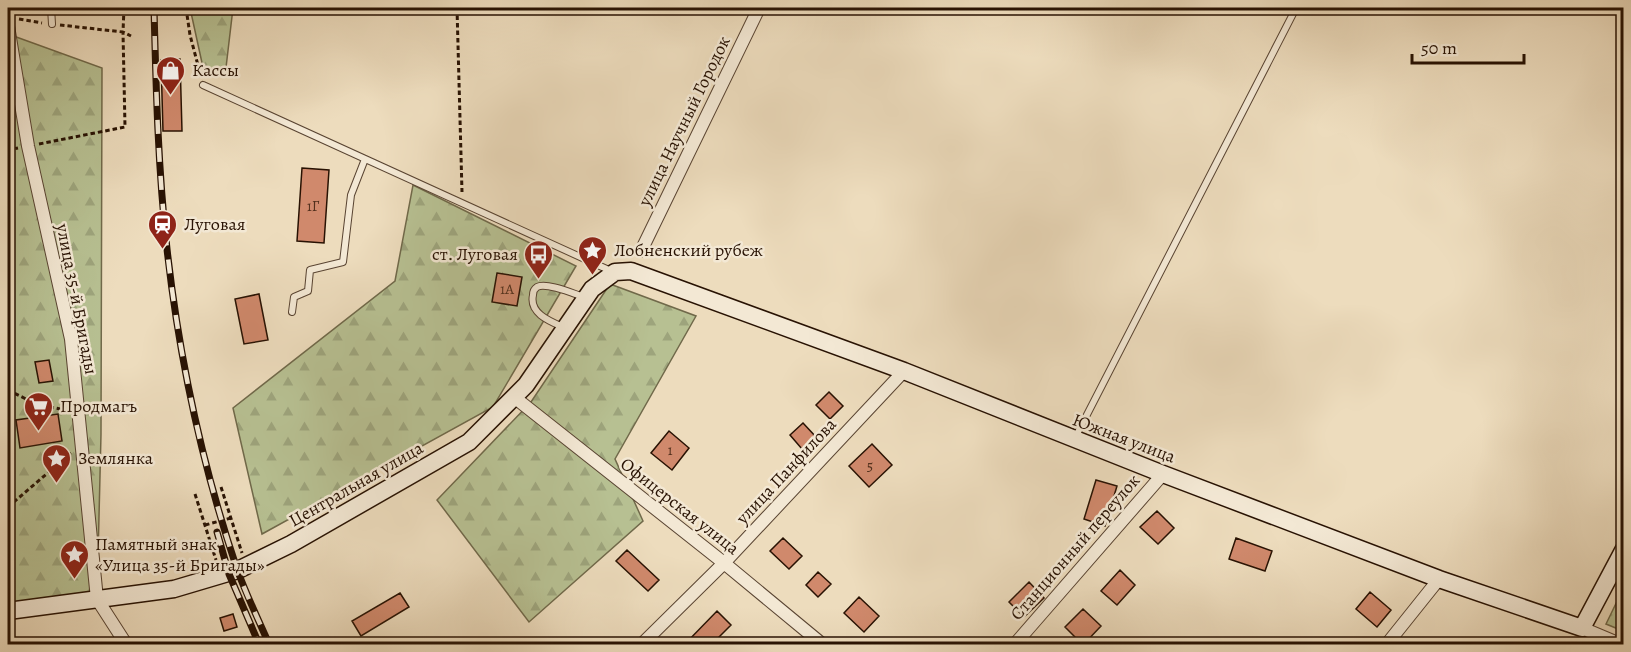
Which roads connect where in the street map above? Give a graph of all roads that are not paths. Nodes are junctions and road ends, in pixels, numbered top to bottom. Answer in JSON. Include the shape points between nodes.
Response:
{"nodes":[{"id":1,"x":51,"y":8,"type":"edge"},
{"id":2,"x":759,"y":8,"type":"edge"},
{"id":3,"x":1296,"y":8,"type":"edge"},
{"id":4,"x":13,"y":22,"type":"edge"},
{"id":5,"x":52,"y":24,"type":"road end"},
{"id":6,"x":203,"y":85,"type":"road end"},
{"id":7,"x":365,"y":159,"type":"junction"},
{"id":8,"x":641,"y":251,"type":"dead end"},
{"id":9,"x":615,"y":272,"type":"junction"},
{"id":10,"x":586,"y":298,"type":"junction"},
{"id":11,"x":292,"y":312,"type":"dead end"},
{"id":12,"x":566,"y":328,"type":"junction"},
{"id":13,"x":904,"y":371,"type":"junction"},
{"id":14,"x":514,"y":397,"type":"junction"},
{"id":15,"x":1074,"y":439,"type":"junction"},
{"id":16,"x":1163,"y":474,"type":"junction"},
{"id":17,"x":1623,"y":549,"type":"edge"},
{"id":18,"x":724,"y":563,"type":"junction"},
{"id":19,"x":1439,"y":579,"type":"junction"},
{"id":20,"x":97,"y":599,"type":"junction"},
{"id":21,"x":8,"y":611,"type":"edge"},
{"id":22,"x":1581,"y":628,"type":"junction"},
{"id":23,"x":126,"y":645,"type":"edge"},
{"id":24,"x":642,"y":645,"type":"edge"},
{"id":25,"x":822,"y":645,"type":"edge"},
{"id":26,"x":1015,"y":645,"type":"edge"},
{"id":27,"x":1387,"y":645,"type":"edge"},
{"id":28,"x":1620,"y":645,"type":"edge"}],
"edges":[{"from":1,"to":5,"type":"lane"},
{"from":2,"to":8,"type":"street","name":"улица Научный Городок"},
{"from":3,"to":15,"type":"lane"},
{"from":4,"to":20,"type":"street","name":"улица 35-й Бригады","via":[[28,146],[70,339]]},
{"from":6,"to":7,"type":"lane"},
{"from":7,"to":9,"type":"lane"},
{"from":7,"to":11,"type":"lane","via":[[351,195],[344,262],[310,270],[308,291],[294,297]]},
{"from":9,"to":10,"type":"street","name":"Центральная улица"},
{"from":9,"to":13,"type":"street","name":"Южная улица","via":[[631,271]]},
{"from":10,"to":12,"type":"street","name":"Центральная улица"},
{"from":10,"to":12,"type":"lane","via":[[546,286],[533,291],[536,312]]},
{"from":12,"to":14,"type":"street","name":"Центральная улица"},
{"from":13,"to":15,"type":"street","name":"Южная улица"},
{"from":13,"to":18,"type":"street","name":"улица Панфилова"},
{"from":14,"to":18,"type":"street","name":"Офицерская улица"},
{"from":14,"to":20,"type":"street","name":"Центральная улица","via":[[469,442],[246,567],[174,589]]},
{"from":15,"to":16,"type":"street","name":"Южная улица"},
{"from":16,"to":19,"type":"street","name":"Южная улица"},
{"from":16,"to":26,"type":"street","name":"Станционный переулок"},
{"from":17,"to":22,"type":"street"},
{"from":18,"to":24,"type":"street","name":"улица Панфилова"},
{"from":18,"to":25,"type":"street","name":"Офицерская улица"},
{"from":19,"to":22,"type":"street","name":"Южная улица"},
{"from":19,"to":27,"type":"street"},
{"from":20,"to":21,"type":"street","name":"Центральная улица"},
{"from":20,"to":23,"type":"street","name":"улица 35-й Бригады"},
{"from":22,"to":28,"type":"street","name":"Южная улица"}]}
